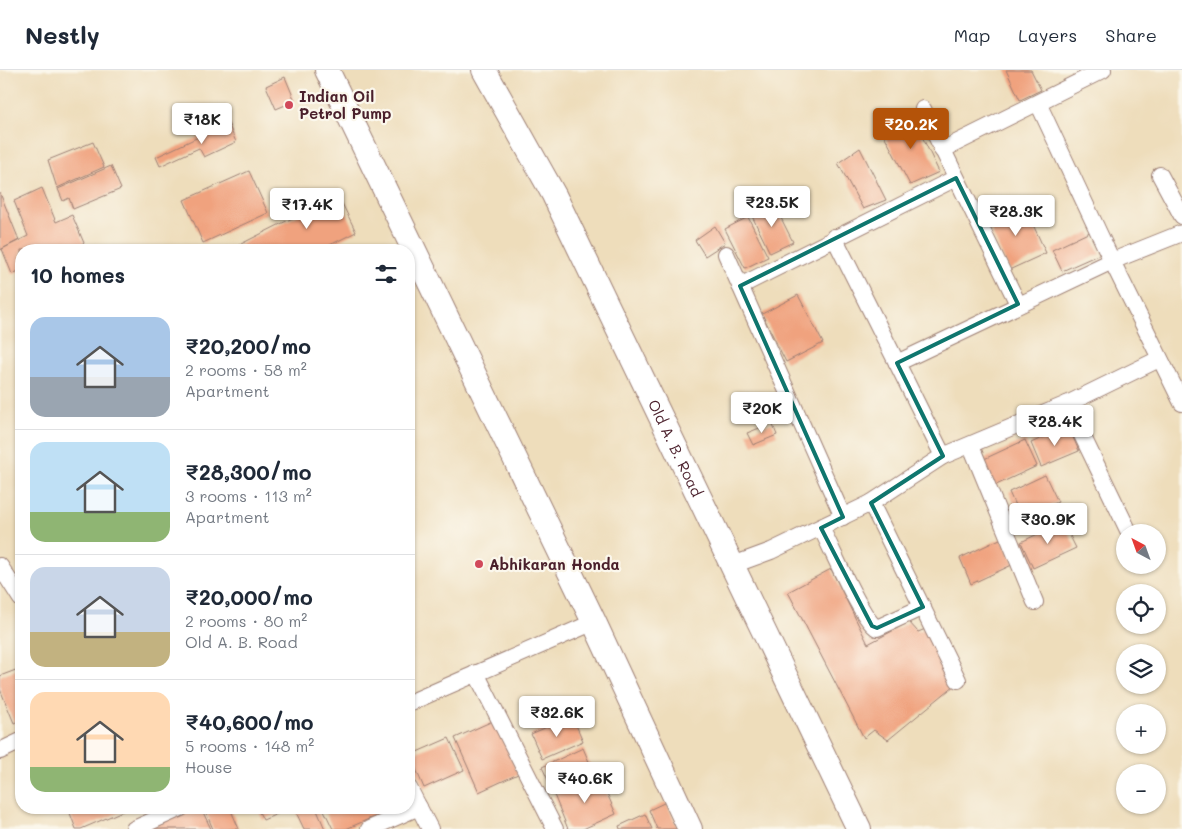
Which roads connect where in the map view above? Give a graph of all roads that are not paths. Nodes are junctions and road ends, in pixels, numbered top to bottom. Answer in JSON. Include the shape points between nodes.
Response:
{"nodes":[{"id":1,"x":327,"y":70,"type":"edge"},
{"id":2,"x":484,"y":70,"type":"edge"},
{"id":3,"x":1103,"y":70,"type":"edge"},
{"id":4,"x":1038,"y":103,"type":"junction"},
{"id":5,"x":922,"y":109,"type":"dead end"},
{"id":6,"x":942,"y":150,"type":"junction"},
{"id":7,"x":1160,"y":175,"type":"dead end"},
{"id":8,"x":956,"y":178,"type":"junction"},
{"id":9,"x":1182,"y":216,"type":"edge"},
{"id":10,"x":1182,"y":233,"type":"edge"},
{"id":11,"x":834,"y":237,"type":"junction"},
{"id":12,"x":411,"y":244,"type":"edge"},
{"id":13,"x":415,"y":252,"type":"edge"},
{"id":14,"x":726,"y":254,"type":"dead end"},
{"id":15,"x":1112,"y":261,"type":"junction"},
{"id":16,"x":740,"y":286,"type":"junction"},
{"id":17,"x":1018,"y":304,"type":"junction"},
{"id":18,"x":1159,"y":359,"type":"junction"},
{"id":19,"x":897,"y":362,"type":"junction"},
{"id":20,"x":1067,"y":404,"type":"junction"},
{"id":21,"x":1182,"y":404,"type":"edge"},
{"id":22,"x":971,"y":446,"type":"junction"},
{"id":23,"x":943,"y":456,"type":"junction"},
{"id":24,"x":871,"y":503,"type":"junction"},
{"id":25,"x":843,"y":517,"type":"junction"},
{"id":26,"x":1125,"y":524,"type":"edge"},
{"id":27,"x":822,"y":528,"type":"junction"},
{"id":28,"x":733,"y":565,"type":"junction"},
{"id":29,"x":0,"y":566,"type":"edge"},
{"id":30,"x":15,"y":590,"type":"edge"},
{"id":31,"x":1035,"y":602,"type":"dead end"},
{"id":32,"x":923,"y":607,"type":"junction"},
{"id":33,"x":594,"y":622,"type":"junction"},
{"id":34,"x":476,"y":673,"type":"junction"},
{"id":35,"x":958,"y":680,"type":"dead end"},
{"id":36,"x":415,"y":700,"type":"edge"},
{"id":37,"x":15,"y":744,"type":"edge"},
{"id":38,"x":0,"y":751,"type":"edge"},
{"id":39,"x":415,"y":799,"type":"edge"},
{"id":40,"x":419,"y":807,"type":"junction"},
{"id":41,"x":415,"y":809,"type":"edge"},
{"id":42,"x":168,"y":814,"type":"edge"},
{"id":43,"x":403,"y":814,"type":"edge"},
{"id":44,"x":134,"y":829,"type":"edge"},
{"id":45,"x":369,"y":829,"type":"edge"},
{"id":46,"x":430,"y":829,"type":"edge"},
{"id":47,"x":555,"y":829,"type":"edge"},
{"id":48,"x":690,"y":829,"type":"edge"},
{"id":49,"x":859,"y":829,"type":"edge"}],
"edges":[{"from":1,"to":12,"type":"main road"},
{"from":2,"to":28,"type":"main road","name":"Old A. B. Road","via":[[554,195]]},
{"from":3,"to":4,"type":"street"},
{"from":4,"to":6,"type":"street"},
{"from":4,"to":15,"type":"street"},
{"from":5,"to":6,"type":"street"},
{"from":6,"to":8,"type":"street"},
{"from":7,"to":9,"type":"street"},
{"from":8,"to":11,"type":"street"},
{"from":8,"to":17,"type":"street"},
{"from":10,"to":15,"type":"street"},
{"from":11,"to":16,"type":"street"},
{"from":11,"to":19,"type":"street"},
{"from":13,"to":33,"type":"main road"},
{"from":14,"to":16,"type":"street"},
{"from":15,"to":17,"type":"street"},
{"from":15,"to":18,"type":"street"},
{"from":16,"to":25,"type":"street"},
{"from":17,"to":19,"type":"street"},
{"from":18,"to":20,"type":"street"},
{"from":18,"to":21,"type":"street"},
{"from":19,"to":23,"type":"street"},
{"from":20,"to":22,"type":"street"},
{"from":20,"to":26,"type":"street"},
{"from":22,"to":23,"type":"street"},
{"from":22,"to":31,"type":"street"},
{"from":23,"to":24,"type":"street"},
{"from":24,"to":25,"type":"street"},
{"from":24,"to":32,"type":"street"},
{"from":25,"to":27,"type":"street"},
{"from":27,"to":28,"type":"street"},
{"from":27,"to":32,"type":"street","via":[[872,626],[877,628]]},
{"from":28,"to":49,"type":"main road","name":"Old A. B. Road"},
{"from":29,"to":30,"type":"street"},
{"from":32,"to":35,"type":"street"},
{"from":33,"to":34,"type":"street"},
{"from":33,"to":48,"type":"main road"},
{"from":34,"to":36,"type":"street"},
{"from":34,"to":47,"type":"street"},
{"from":37,"to":38,"type":"street"},
{"from":39,"to":40,"type":"street"},
{"from":40,"to":41,"type":"street"},
{"from":40,"to":46,"type":"street"},
{"from":42,"to":44,"type":"street"},
{"from":43,"to":45,"type":"street"}]}
